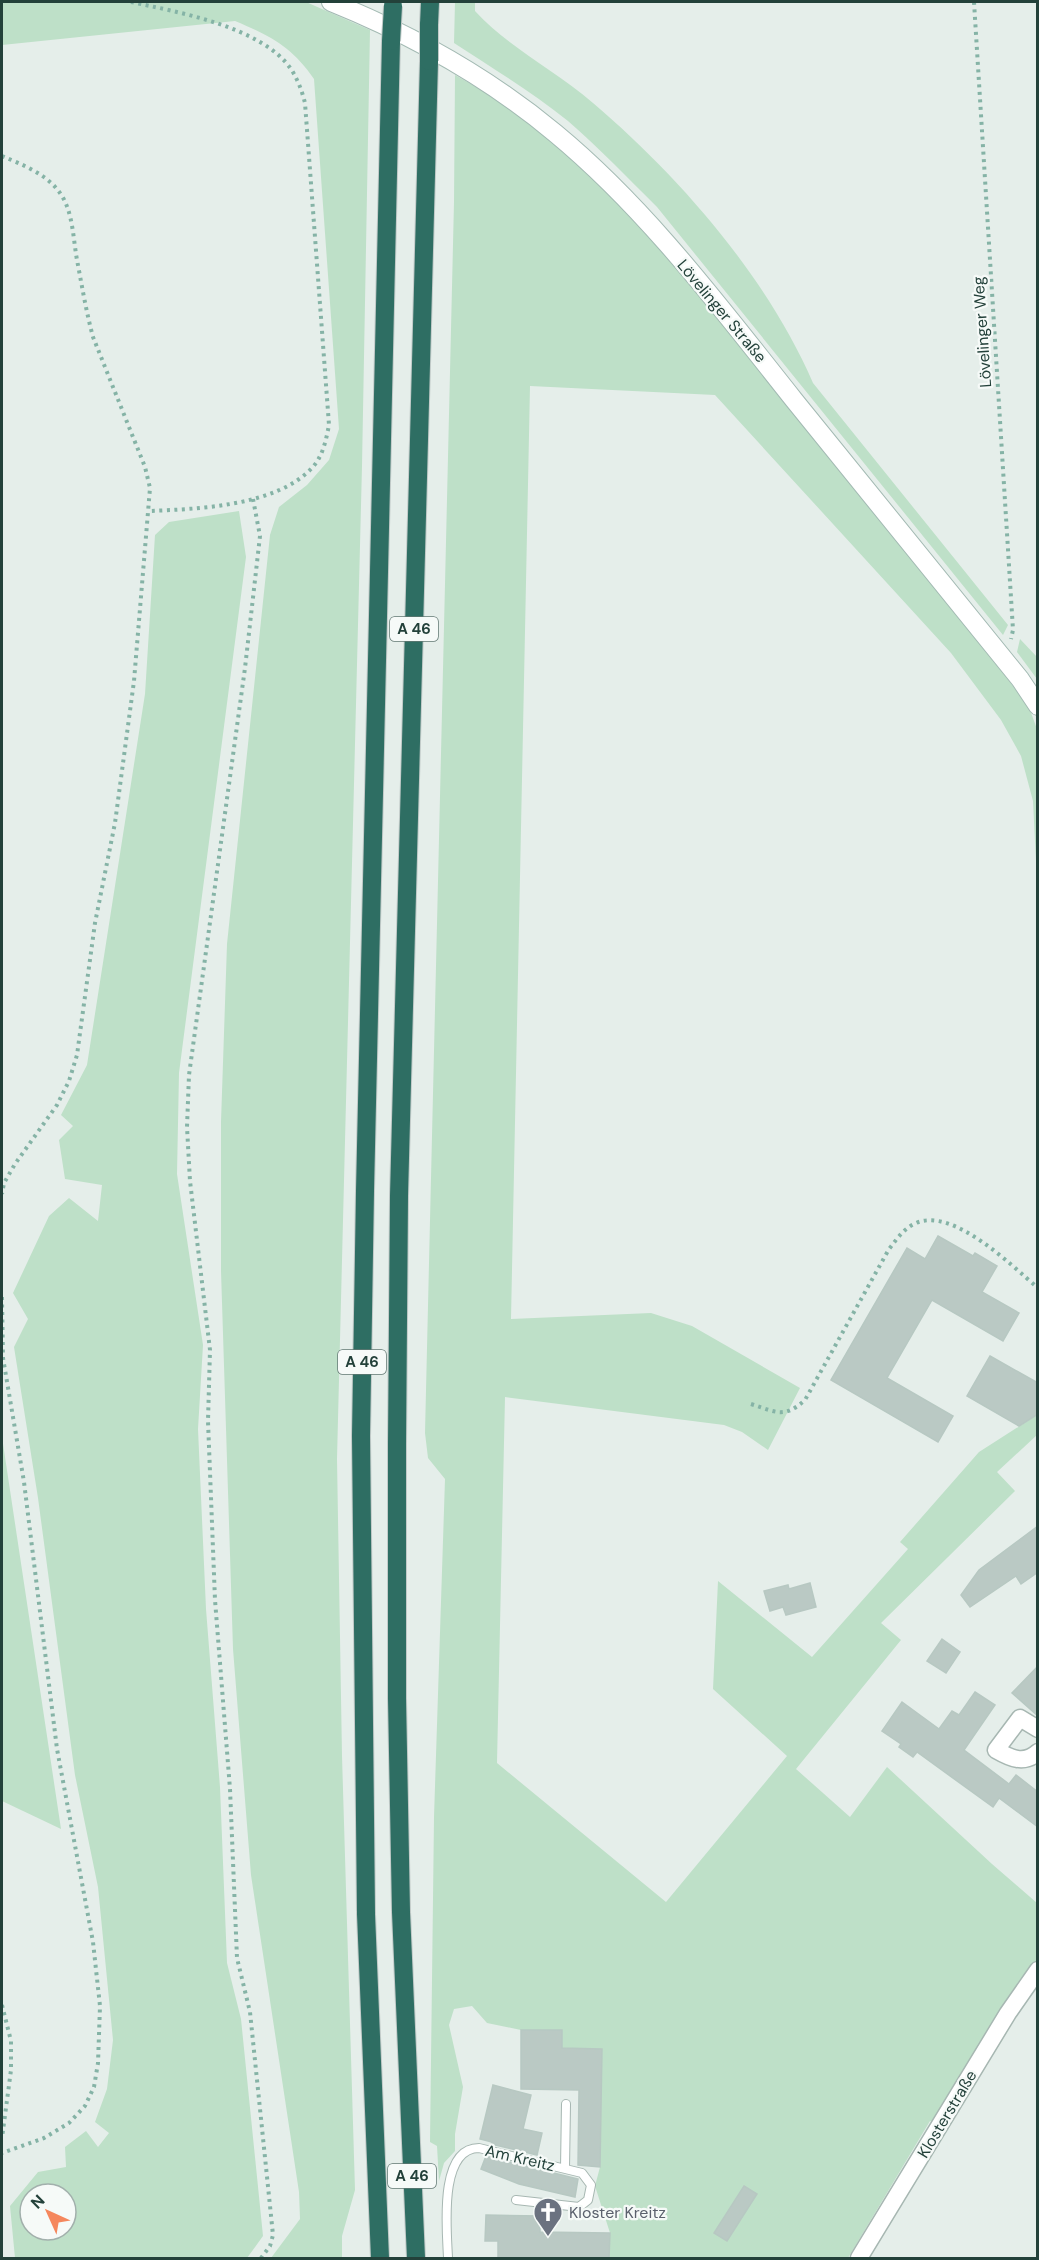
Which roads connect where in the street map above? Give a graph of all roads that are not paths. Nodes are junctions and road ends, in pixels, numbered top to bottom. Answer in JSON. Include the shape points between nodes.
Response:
{"nodes":[{"id":1,"x":331,"y":2,"type":"edge"},
{"id":2,"x":430,"y":2,"type":"edge"},
{"id":3,"x":393,"y":4,"type":"edge"},
{"id":4,"x":1038,"y":706,"type":"edge"},
{"id":5,"x":1038,"y":1729,"type":"edge"},
{"id":6,"x":1038,"y":1752,"type":"edge"},
{"id":7,"x":1038,"y":1970,"type":"edge"},
{"id":8,"x":566,"y":2104,"type":"dead end"},
{"id":9,"x":565,"y":2168,"type":"junction"},
{"id":10,"x":516,"y":2200,"type":"dead end"},
{"id":11,"x":380,"y":2259,"type":"edge"},
{"id":12,"x":416,"y":2259,"type":"edge"},
{"id":13,"x":448,"y":2259,"type":"edge"},
{"id":14,"x":859,"y":2259,"type":"edge"}],
"edges":[{"from":1,"to":4,"type":"street","name":"Lövelinger Straße","via":[[369,17],[472,73],[555,133],[601,174],[710,296]]},
{"from":2,"to":12,"type":"highway","number":"A 46","bridge":true,"via":[[399,1197],[397,1444],[401,1900]]},
{"from":3,"to":11,"type":"highway","number":"A 46","bridge":true,"via":[[361,1436],[366,1914]]},
{"from":5,"to":6,"type":"street","via":[[1020,1718],[996,1750],[1010,1759],[1022,1760]]},
{"from":7,"to":14,"type":"street","name":"Klosterstraße"},
{"from":8,"to":9,"type":"lane"},
{"from":9,"to":10,"type":"lane","name":"Am Kreitz","via":[[582,2173],[589,2180],[591,2189],[583,2205],[576,2208]]},
{"from":9,"to":13,"type":"lane","name":"Am Kreitz","via":[[479,2148],[461,2154],[449,2184]]}]}
